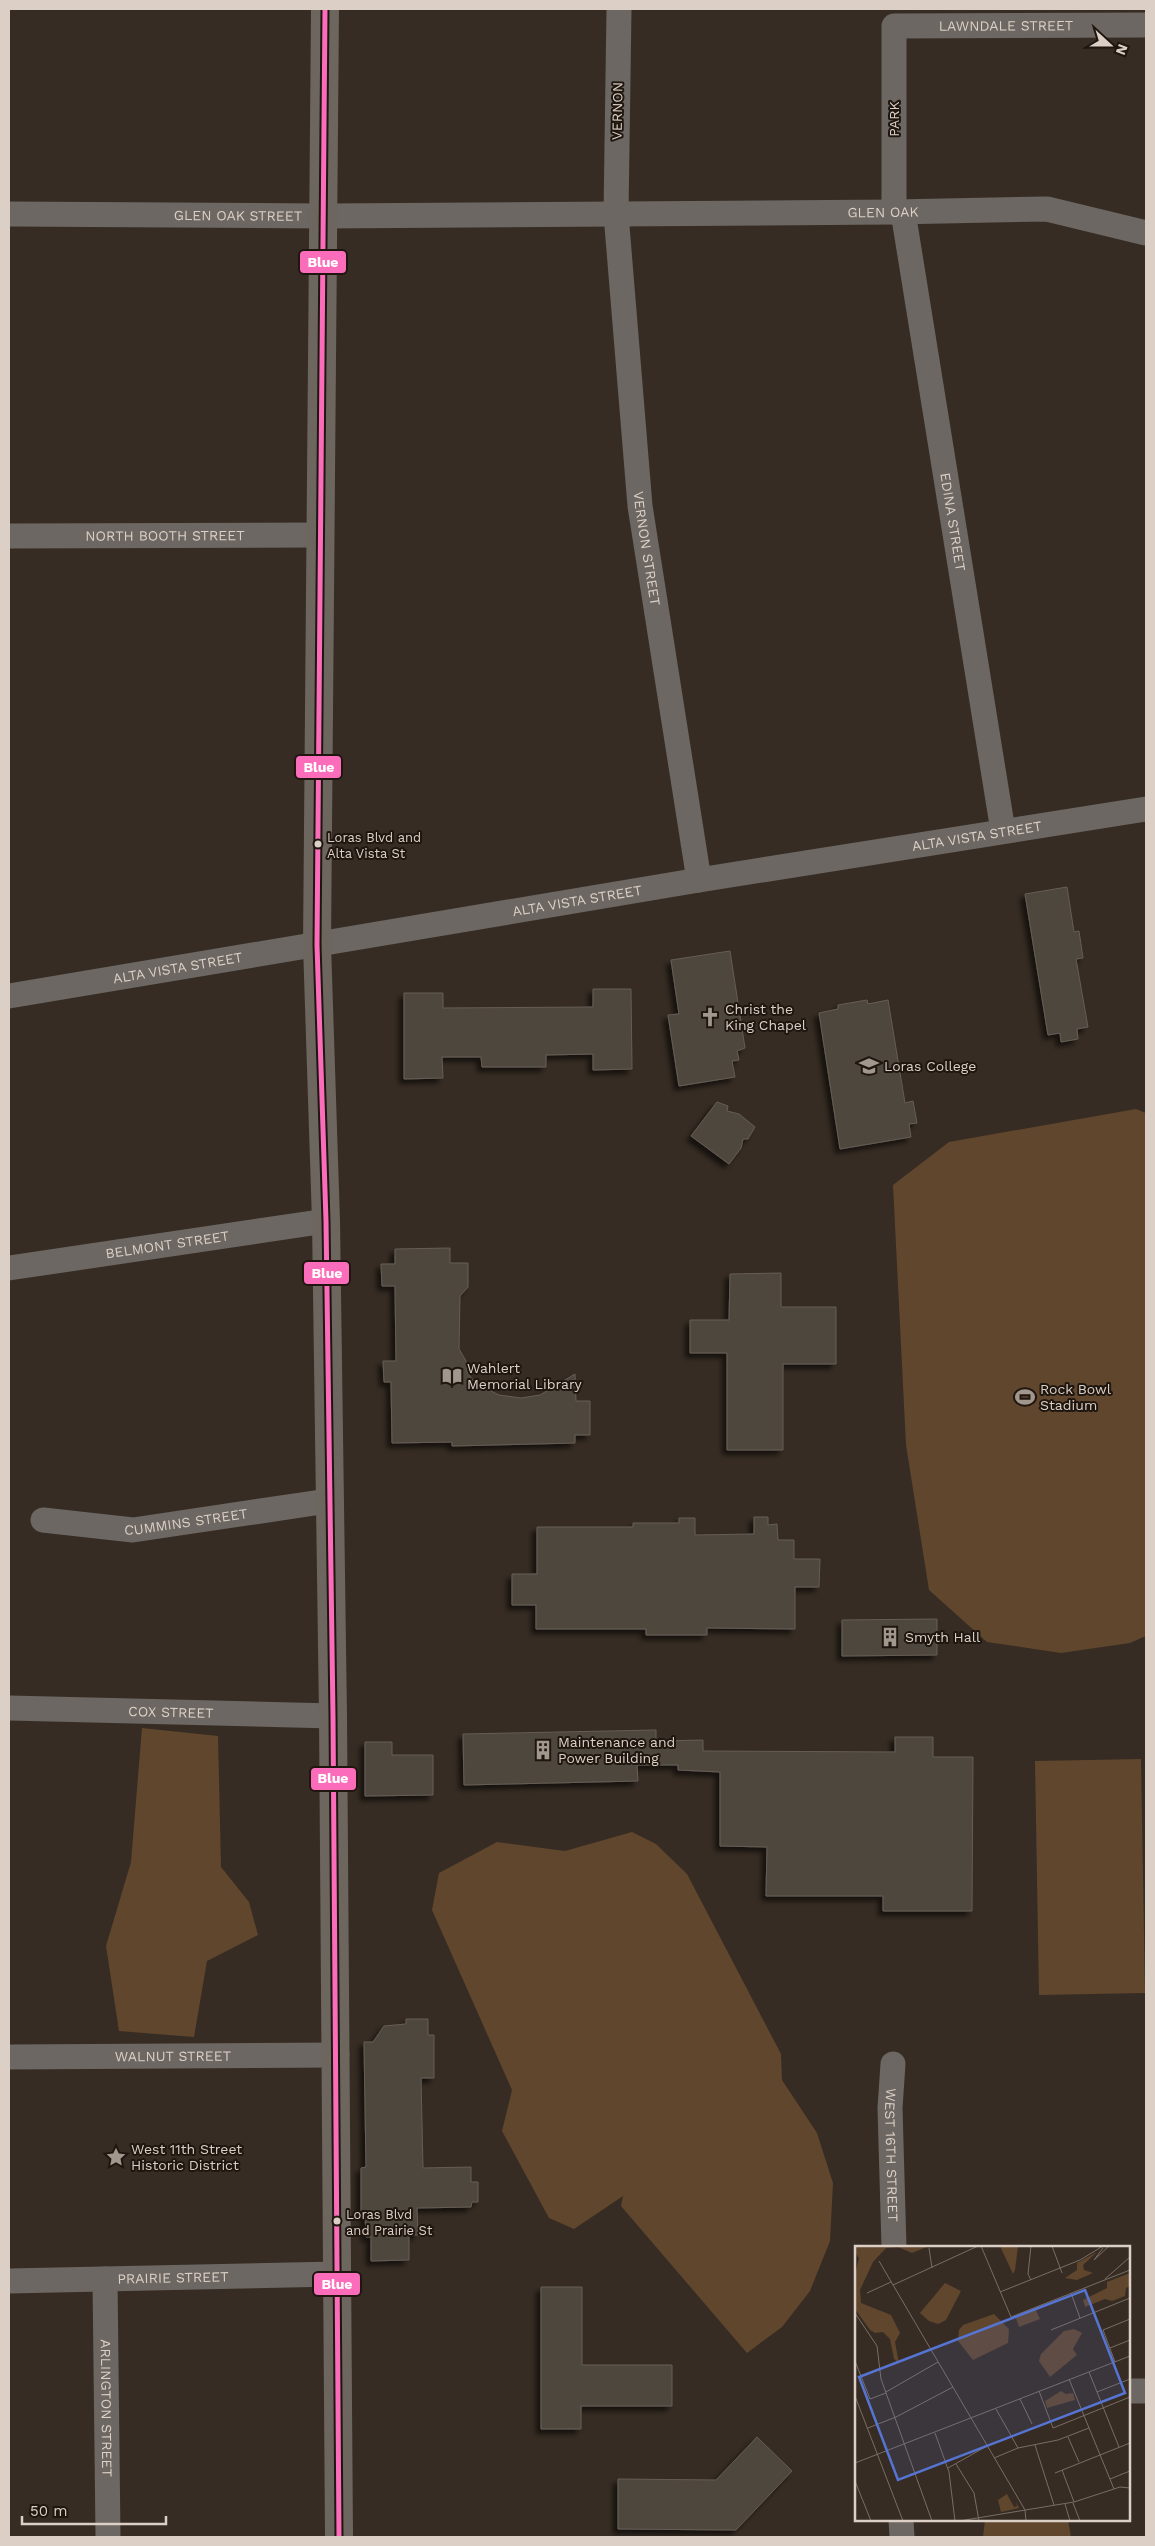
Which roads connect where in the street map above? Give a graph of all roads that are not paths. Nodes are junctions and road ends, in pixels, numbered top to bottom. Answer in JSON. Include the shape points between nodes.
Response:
{"nodes":[{"id":1,"x":325,"y":9,"type":"edge"},
{"id":2,"x":619,"y":9,"type":"edge"},
{"id":3,"x":940,"y":17,"type":"edge"},
{"id":4,"x":1146,"y":25,"type":"edge"},
{"id":5,"x":894,"y":26,"type":"joint"},
{"id":6,"x":899,"y":212,"type":"junction"},
{"id":7,"x":9,"y":214,"type":"edge"},
{"id":8,"x":616,"y":214,"type":"junction"},
{"id":9,"x":325,"y":216,"type":"junction"},
{"id":10,"x":1146,"y":233,"type":"edge"},
{"id":11,"x":321,"y":534,"type":"junction"},
{"id":12,"x":9,"y":536,"type":"edge"},
{"id":13,"x":1146,"y":809,"type":"edge"},
{"id":14,"x":1003,"y":831,"type":"junction"},
{"id":15,"x":698,"y":880,"type":"junction"},
{"id":16,"x":317,"y":944,"type":"junction"},
{"id":17,"x":9,"y":996,"type":"edge"},
{"id":18,"x":326,"y":1221,"type":"junction"},
{"id":19,"x":9,"y":1268,"type":"edge"},
{"id":20,"x":328,"y":1501,"type":"junction"},
{"id":21,"x":43,"y":1520,"type":"dead end"},
{"id":22,"x":9,"y":1708,"type":"edge"},
{"id":23,"x":333,"y":1716,"type":"junction"},
{"id":24,"x":337,"y":2055,"type":"junction"},
{"id":25,"x":9,"y":2057,"type":"edge"},
{"id":26,"x":892,"y":2064,"type":"dead end"},
{"id":27,"x":894,"y":2246,"type":"edge"},
{"id":28,"x":337,"y":2274,"type":"junction"},
{"id":29,"x":105,"y":2279,"type":"junction"},
{"id":30,"x":9,"y":2281,"type":"edge"},
{"id":31,"x":1130,"y":2391,"type":"edge"},
{"id":32,"x":1146,"y":2391,"type":"edge"},
{"id":33,"x":901,"y":2521,"type":"edge"},
{"id":34,"x":108,"y":2537,"type":"edge"},
{"id":35,"x":339,"y":2537,"type":"edge"},
{"id":36,"x":902,"y":2537,"type":"edge"}],
"edges":[{"from":1,"to":9,"type":"main road"},
{"from":2,"to":8,"type":"street","name":"VERNON"},
{"from":3,"to":4,"type":"street","name":"LAWNDALE STREET"},
{"from":3,"to":5,"type":"street","name":"LAWNDALE STREET"},
{"from":5,"to":6,"type":"street","name":"PARK"},
{"from":6,"to":8,"type":"street","name":"GLEN OAK"},
{"from":6,"to":10,"type":"street","name":"GLEN OAK","via":[[1047,209]]},
{"from":6,"to":14,"type":"street","name":"EDINA STREET"},
{"from":7,"to":9,"type":"street","name":"GLEN OAK STREET"},
{"from":8,"to":9,"type":"street","name":"GLEN OAK STREET"},
{"from":8,"to":15,"type":"street","name":"VERNON STREET","via":[[640,506]]},
{"from":9,"to":11,"type":"main road"},
{"from":11,"to":12,"type":"street","name":"NORTH BOOTH STREET"},
{"from":11,"to":16,"type":"main road"},
{"from":13,"to":14,"type":"street","name":"ALTA VISTA STREET"},
{"from":14,"to":15,"type":"street","name":"ALTA VISTA STREET"},
{"from":15,"to":16,"type":"street","name":"ALTA VISTA STREET"},
{"from":16,"to":17,"type":"street","name":"ALTA VISTA STREET"},
{"from":16,"to":18,"type":"main road"},
{"from":18,"to":19,"type":"street","name":"BELMONT STREET"},
{"from":18,"to":20,"type":"main road"},
{"from":20,"to":21,"type":"street","name":"CUMMINS STREET","via":[[133,1530]]},
{"from":20,"to":23,"type":"main road"},
{"from":22,"to":23,"type":"street","name":"COX STREET"},
{"from":23,"to":24,"type":"main road"},
{"from":24,"to":25,"type":"street","name":"WALNUT STREET"},
{"from":24,"to":28,"type":"main road"},
{"from":26,"to":27,"type":"street","name":"WEST 16TH STREET"},
{"from":28,"to":29,"type":"street","name":"PRAIRIE STREET"},
{"from":28,"to":35,"type":"main road"},
{"from":29,"to":30,"type":"street","name":"PRAIRIE STREET"},
{"from":29,"to":34,"type":"street","name":"ARLINGTON STREET"},
{"from":31,"to":32,"type":"street"},
{"from":33,"to":36,"type":"street"}]}
